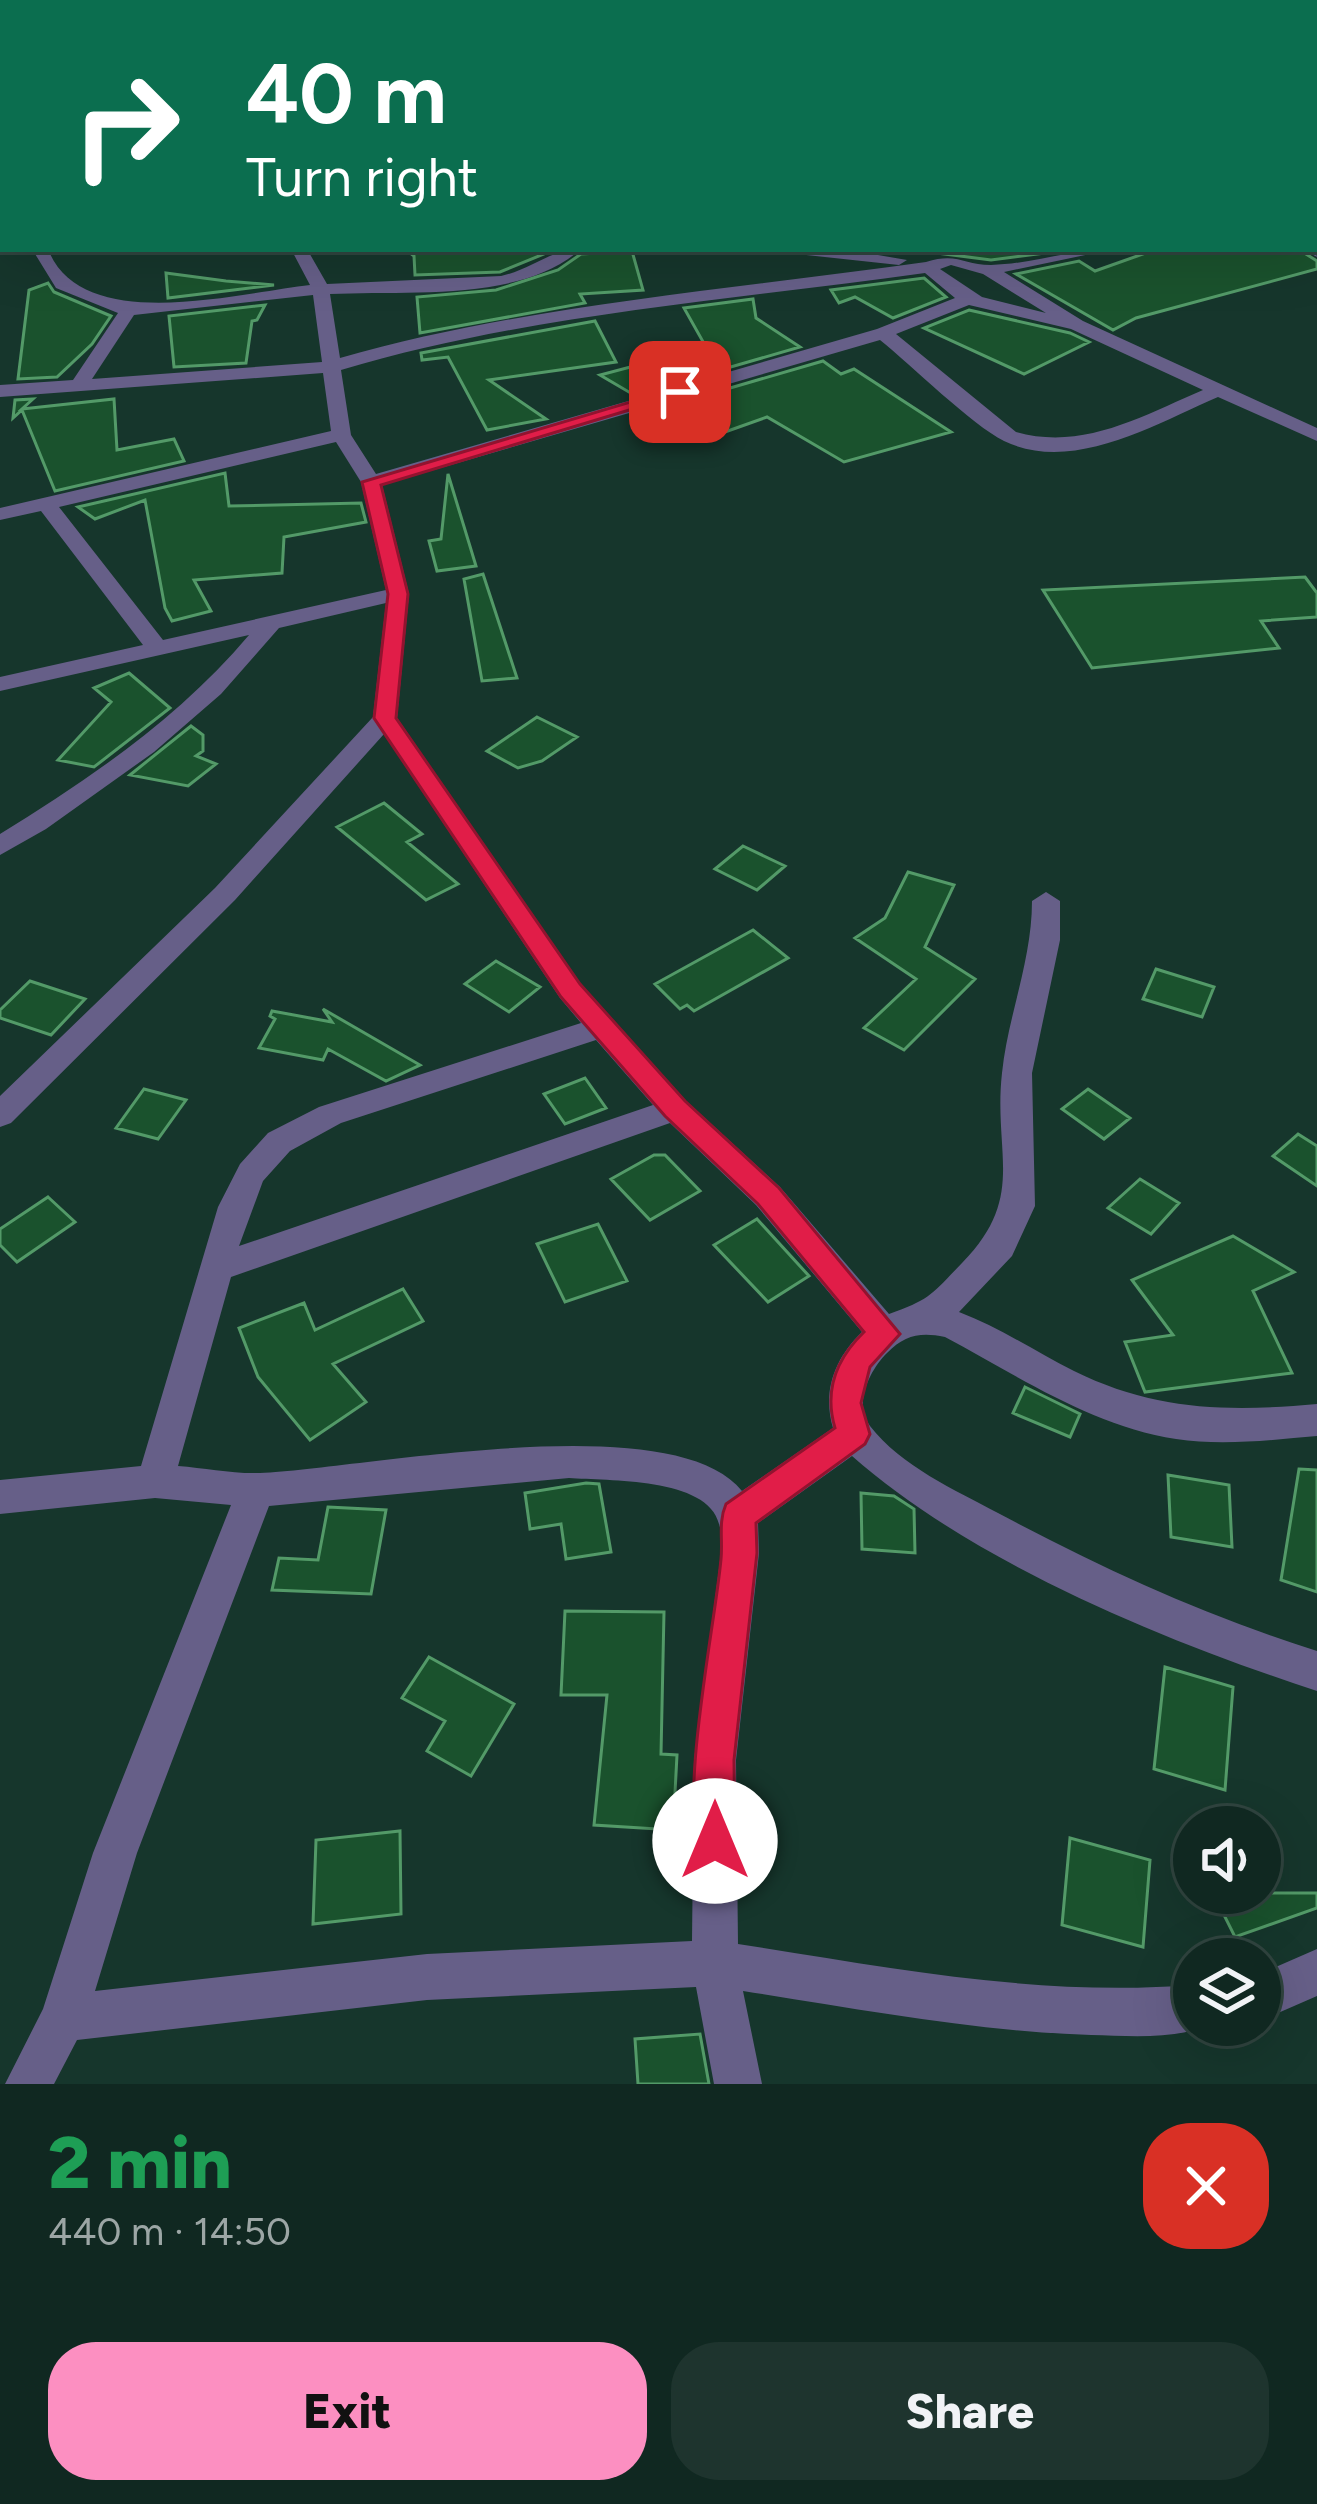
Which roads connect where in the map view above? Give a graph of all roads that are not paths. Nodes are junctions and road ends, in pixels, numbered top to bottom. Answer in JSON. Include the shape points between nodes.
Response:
{"nodes":[{"id":1,"x":41,"y":252,"type":"edge"},
{"id":2,"x":301,"y":252,"type":"edge"},
{"id":3,"x":568,"y":252,"type":"edge"},
{"id":4,"x":838,"y":252,"type":"edge"},
{"id":5,"x":1089,"y":252,"type":"edge"},
{"id":6,"x":932,"y":259,"type":"edge"},
{"id":7,"x":989,"y":270,"type":"junction"},
{"id":8,"x":321,"y":289,"type":"junction"},
{"id":9,"x":970,"y":298,"type":"junction"},
{"id":10,"x":128,"y":310,"type":"junction"},
{"id":11,"x":1077,"y":325,"type":"junction"},
{"id":12,"x":883,"y":334,"type":"junction"},
{"id":13,"x":330,"y":367,"type":"junction"},
{"id":14,"x":80,"y":383,"type":"junction"},
{"id":15,"x":1220,"y":389,"type":"junction"},
{"id":16,"x":5,"y":395,"type":"edge"},
{"id":17,"x":341,"y":435,"type":"junction"},
{"id":18,"x":1317,"y":435,"type":"edge"},
{"id":19,"x":371,"y":482,"type":"junction"},
{"id":20,"x":46,"y":504,"type":"junction"},
{"id":21,"x":0,"y":514,"type":"edge"},
{"id":22,"x":398,"y":594,"type":"junction"},
{"id":23,"x":270,"y":624,"type":"junction"},
{"id":24,"x":159,"y":650,"type":"junction"},
{"id":25,"x":0,"y":684,"type":"edge"},
{"id":26,"x":385,"y":718,"type":"junction"},
{"id":27,"x":0,"y":846,"type":"edge"},
{"id":28,"x":1046,"y":901,"type":"dead end"},
{"id":29,"x":602,"y":1027,"type":"junction"},
{"id":30,"x":675,"y":1109,"type":"junction"},
{"id":31,"x":2,"y":1111,"type":"edge"},
{"id":32,"x":217,"y":1268,"type":"junction"},
{"id":33,"x":931,"y":1318,"type":"junction"},
{"id":34,"x":884,"y":1334,"type":"junction"},
{"id":35,"x":1317,"y":1420,"type":"edge"},
{"id":36,"x":853,"y":1434,"type":"junction"},
{"id":37,"x":154,"y":1481,"type":"junction"},
{"id":38,"x":256,"y":1490,"type":"junction"},
{"id":39,"x":0,"y":1497,"type":"edge"},
{"id":40,"x":738,"y":1515,"type":"junction"},
{"id":41,"x":1317,"y":1670,"type":"edge"},
{"id":42,"x":715,"y":1963,"type":"junction"},
{"id":43,"x":1317,"y":1972,"type":"edge"},
{"id":44,"x":1281,"y":1988,"type":"edge"},
{"id":45,"x":1173,"y":2010,"type":"edge"},
{"id":46,"x":63,"y":2018,"type":"junction"},
{"id":47,"x":29,"y":2084,"type":"edge"},
{"id":48,"x":738,"y":2084,"type":"edge"}],
"edges":[{"from":1,"to":10,"type":"street","via":[[46,271],[81,298]]},
{"from":2,"to":8,"type":"street"},
{"from":3,"to":8,"type":"street","via":[[502,281]]},
{"from":4,"to":6,"type":"street"},
{"from":5,"to":7,"type":"street"},
{"from":6,"to":7,"type":"street"},
{"from":6,"to":9,"type":"street","via":[[942,284]]},
{"from":6,"to":13,"type":"street","via":[[517,325]]},
{"from":7,"to":11,"type":"street"},
{"from":8,"to":10,"type":"street"},
{"from":8,"to":13,"type":"street"},
{"from":9,"to":11,"type":"street"},
{"from":9,"to":12,"type":"street"},
{"from":10,"to":14,"type":"street"},
{"from":11,"to":15,"type":"street"},
{"from":12,"to":15,"type":"street","via":[[1009,436],[1033,446],[1087,442]]},
{"from":12,"to":19,"type":"street"},
{"from":13,"to":14,"type":"street"},
{"from":13,"to":17,"type":"street"},
{"from":14,"to":16,"type":"street"},
{"from":15,"to":18,"type":"street"},
{"from":17,"to":19,"type":"street"},
{"from":17,"to":20,"type":"street"},
{"from":19,"to":22,"type":"street"},
{"from":20,"to":21,"type":"street"},
{"from":20,"to":24,"type":"street"},
{"from":22,"to":23,"type":"street"},
{"from":22,"to":26,"type":"street"},
{"from":23,"to":24,"type":"street"},
{"from":23,"to":27,"type":"street","via":[[218,688]]},
{"from":24,"to":25,"type":"street"},
{"from":26,"to":29,"type":"street"},
{"from":26,"to":31,"type":"street","via":[[225,894]]},
{"from":28,"to":33,"type":"street","via":[[1046,940],[1017,1073],[1019,1206],[1000,1246]]},
{"from":29,"to":30,"type":"street"},
{"from":29,"to":32,"type":"street","via":[[330,1115],[279,1142],[234,1207]]},
{"from":30,"to":32,"type":"street"},
{"from":30,"to":34,"type":"street","via":[[768,1196]]},
{"from":32,"to":37,"type":"street"},
{"from":33,"to":34,"type":"street","via":[[903,1321]]},
{"from":33,"to":35,"type":"street","via":[[1126,1411],[1241,1427]]},
{"from":34,"to":36,"type":"street","via":[[856,1360],[844,1403]]},
{"from":36,"to":40,"type":"street"},
{"from":36,"to":41,"type":"street","via":[[914,1487],[1106,1592]]},
{"from":37,"to":38,"type":"street"},
{"from":37,"to":39,"type":"street"},
{"from":38,"to":40,"type":"street","via":[[569,1461],[676,1470],[719,1491]]},
{"from":38,"to":46,"type":"street","via":[[115,1853]]},
{"from":40,"to":42,"type":"street","via":[[715,1760]]},
{"from":42,"to":45,"type":"street","via":[[994,2008]]},
{"from":42,"to":46,"type":"street","via":[[428,1977]]},
{"from":42,"to":48,"type":"street"},
{"from":43,"to":44,"type":"street"},
{"from":46,"to":47,"type":"street"}]}
